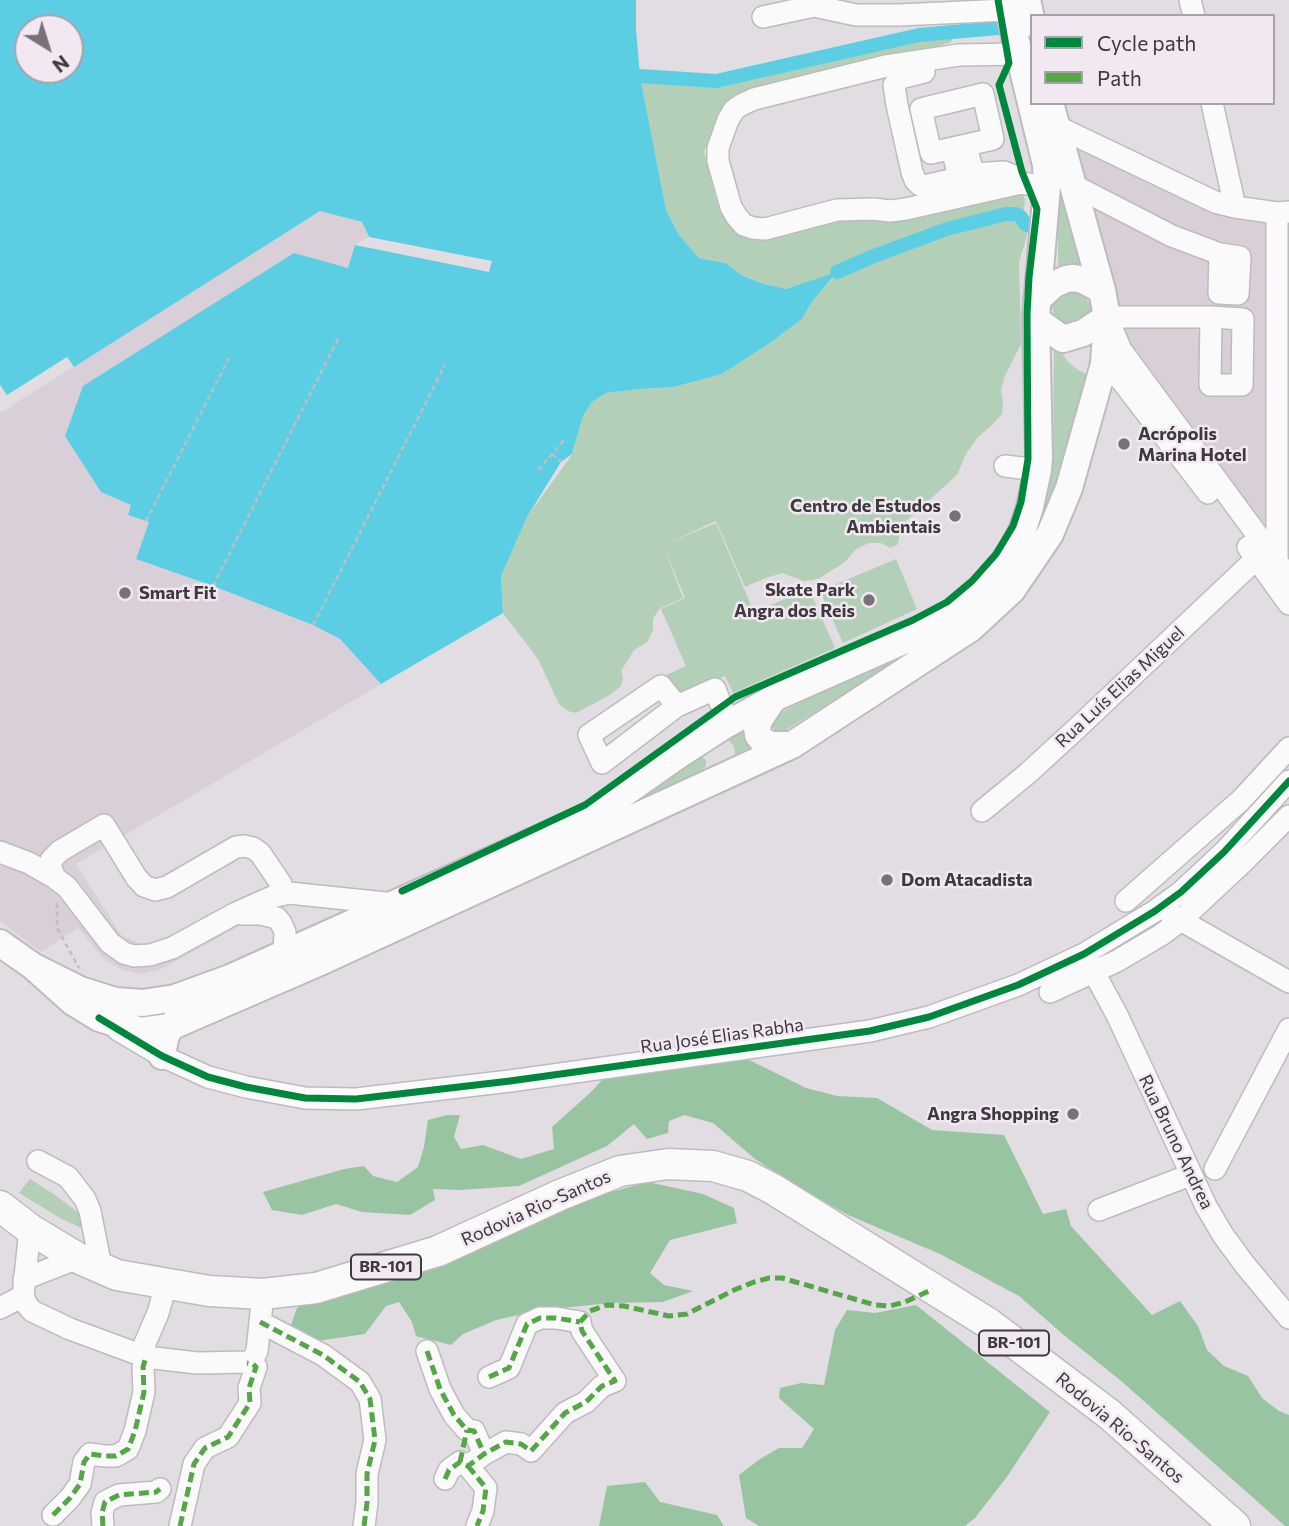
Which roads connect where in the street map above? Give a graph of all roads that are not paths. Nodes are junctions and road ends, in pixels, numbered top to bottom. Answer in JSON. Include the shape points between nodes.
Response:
{"nodes":[{"id":1,"x":1013,"y":3,"type":"edge"},
{"id":2,"x":763,"y":17,"type":"dead end"},
{"id":3,"x":1030,"y":21,"type":"edge"},
{"id":4,"x":1017,"y":58,"type":"edge"},
{"id":5,"x":1213,"y":105,"type":"edge"},
{"id":6,"x":1053,"y":115,"type":"edge"},
{"id":7,"x":959,"y":147,"type":"dead end"},
{"id":8,"x":966,"y":176,"type":"junction"},
{"id":9,"x":1047,"y":184,"type":"junction"},
{"id":10,"x":1235,"y":207,"type":"junction"},
{"id":11,"x":1283,"y":212,"type":"edge"},
{"id":12,"x":1220,"y":254,"type":"dead end"},
{"id":13,"x":1102,"y":290,"type":"junction"},
{"id":14,"x":1037,"y":308,"type":"junction"},
{"id":15,"x":1107,"y":317,"type":"junction"},
{"id":16,"x":1211,"y":317,"type":"dead end"},
{"id":17,"x":1063,"y":339,"type":"junction"},
{"id":18,"x":1104,"y":364,"type":"junction"},
{"id":19,"x":1006,"y":466,"type":"dead end"},
{"id":20,"x":1038,"y":471,"type":"junction"},
{"id":21,"x":1238,"y":521,"type":"junction"},
{"id":22,"x":1274,"y":566,"type":"edge"},
{"id":23,"x":1289,"y":604,"type":"edge"},
{"id":24,"x":774,"y":698,"type":"junction"},
{"id":25,"x":677,"y":706,"type":"dead end"},
{"id":26,"x":728,"y":723,"type":"junction"},
{"id":27,"x":792,"y":745,"type":"junction"},
{"id":28,"x":1289,"y":748,"type":"edge"},
{"id":29,"x":677,"y":756,"type":"junction"},
{"id":30,"x":1289,"y":781,"type":"edge"},
{"id":31,"x":693,"y":790,"type":"junction"},
{"id":32,"x":1241,"y":800,"type":"junction"},
{"id":33,"x":982,"y":811,"type":"dead end"},
{"id":34,"x":1260,"y":815,"type":"junction"},
{"id":35,"x":1289,"y":816,"type":"edge"},
{"id":36,"x":0,"y":852,"type":"edge"},
{"id":37,"x":1161,"y":871,"type":"junction"},
{"id":38,"x":55,"y":878,"type":"junction"},
{"id":39,"x":281,"y":884,"type":"dead end"},
{"id":40,"x":1181,"y":892,"type":"junction"},
{"id":41,"x":395,"y":904,"type":"junction"},
{"id":42,"x":1157,"y":909,"type":"junction"},
{"id":43,"x":236,"y":914,"type":"junction"},
{"id":44,"x":1180,"y":921,"type":"junction"},
{"id":45,"x":0,"y":943,"type":"edge"},
{"id":46,"x":284,"y":953,"type":"junction"},
{"id":47,"x":1088,"y":963,"type":"junction"},
{"id":48,"x":34,"y":967,"type":"junction"},
{"id":49,"x":230,"y":978,"type":"junction"},
{"id":50,"x":1289,"y":982,"type":"edge"},
{"id":51,"x":1050,"y":992,"type":"dead end"},
{"id":52,"x":99,"y":1018,"type":"junction"},
{"id":53,"x":170,"y":1027,"type":"junction"},
{"id":54,"x":1289,"y":1029,"type":"edge"},
{"id":55,"x":162,"y":1056,"type":"junction"},
{"id":56,"x":38,"y":1161,"type":"dead end"},
{"id":57,"x":1215,"y":1169,"type":"dead end"},
{"id":58,"x":1190,"y":1175,"type":"junction"},
{"id":59,"x":0,"y":1206,"type":"edge"},
{"id":60,"x":1099,"y":1210,"type":"dead end"},
{"id":61,"x":30,"y":1229,"type":"junction"},
{"id":62,"x":89,"y":1263,"type":"junction"},
{"id":63,"x":166,"y":1285,"type":"junction"},
{"id":64,"x":24,"y":1287,"type":"junction"},
{"id":65,"x":0,"y":1308,"type":"edge"},
{"id":66,"x":262,"y":1308,"type":"junction"},
{"id":67,"x":1289,"y":1318,"type":"edge"},
{"id":68,"x":427,"y":1351,"type":"dead end"},
{"id":69,"x":143,"y":1356,"type":"junction"},
{"id":70,"x":247,"y":1363,"type":"junction"},
{"id":71,"x":489,"y":1377,"type":"dead end"},
{"id":72,"x":471,"y":1461,"type":"junction"},
{"id":73,"x":445,"y":1479,"type":"dead end"},
{"id":74,"x":160,"y":1489,"type":"dead end"},
{"id":75,"x":53,"y":1515,"type":"dead end"},
{"id":76,"x":103,"y":1526,"type":"edge"},
{"id":77,"x":180,"y":1526,"type":"edge"},
{"id":78,"x":364,"y":1526,"type":"edge"},
{"id":79,"x":477,"y":1526,"type":"edge"},
{"id":80,"x":1235,"y":1526,"type":"edge"}],
"edges":[{"from":1,"to":2,"type":"street","via":[[899,15],[856,15],[814,6]]},
{"from":1,"to":3,"type":"main road"},
{"from":1,"to":4,"type":"main road"},
{"from":4,"to":8,"type":"street","via":[[904,76],[894,85],[915,180],[924,186]]},
{"from":4,"to":9,"type":"main road"},
{"from":4,"to":9,"type":"street","via":[[959,55],[886,66],[754,99],[734,110],[728,120],[718,161],[737,217],[744,225],[765,229],[837,210],[890,211]]},
{"from":5,"to":10,"type":"street"},
{"from":6,"to":9,"type":"main road"},
{"from":6,"to":10,"type":"street","via":[[1215,202]]},
{"from":7,"to":8,"type":"street"},
{"from":8,"to":9,"type":"street","via":[[1004,172]]},
{"from":9,"to":12,"type":"street"},
{"from":9,"to":13,"type":"main road"},
{"from":9,"to":14,"type":"main road"},
{"from":10,"to":11,"type":"street"},
{"from":11,"to":22,"type":"street"},
{"from":13,"to":14,"type":"main road","via":[[1083,280],[1066,279],[1053,285]]},
{"from":13,"to":15,"type":"main road"},
{"from":14,"to":17,"type":"main road","via":[[1043,325]]},
{"from":14,"to":20,"type":"main road"},
{"from":15,"to":16,"type":"street"},
{"from":15,"to":17,"type":"main road","via":[[1083,333]]},
{"from":15,"to":18,"type":"main road"},
{"from":15,"to":21,"type":"street","via":[[1121,351]]},
{"from":17,"to":18,"type":"main road","via":[[1082,357]]},
{"from":18,"to":21,"type":"street"},
{"from":18,"to":27,"type":"main road","via":[[1051,534],[1012,590],[971,628]]},
{"from":19,"to":20,"type":"street"},
{"from":20,"to":24,"type":"main road","via":[[1030,507],[1012,550],[961,610],[930,629]]},
{"from":21,"to":22,"type":"street"},
{"from":22,"to":23,"type":"street"},
{"from":22,"to":33,"type":"street","name":"Rua Luís Elias Miguel"},
{"from":24,"to":26,"type":"main road"},
{"from":24,"to":27,"type":"main road","via":[[759,720],[758,735],[772,745]]},
{"from":25,"to":26,"type":"street","via":[[715,689]]},
{"from":26,"to":29,"type":"main road"},
{"from":27,"to":31,"type":"main road"},
{"from":28,"to":32,"type":"street"},
{"from":29,"to":31,"type":"main road","via":[[703,747],[719,754],[718,771]]},
{"from":29,"to":41,"type":"main road","via":[[596,813]]},
{"from":30,"to":34,"type":"street","name":"Rua José Elias Rabha"},
{"from":31,"to":53,"type":"main road"},
{"from":32,"to":34,"type":"street"},
{"from":32,"to":37,"type":"street"},
{"from":34,"to":40,"type":"street","name":"Rua José Elias Rabha"},
{"from":35,"to":44,"type":"street"},
{"from":36,"to":38,"type":"street"},
{"from":37,"to":40,"type":"street"},
{"from":37,"to":42,"type":"street","via":[[1129,899]]},
{"from":38,"to":39,"type":"street","via":[[51,860],[104,825],[136,877],[155,890],[244,846],[260,853]]},
{"from":38,"to":43,"type":"street","via":[[110,943],[134,956],[172,948]]},
{"from":40,"to":42,"type":"street","name":"Rua José Elias Rabha"},
{"from":41,"to":43,"type":"street","via":[[289,893]]},
{"from":41,"to":46,"type":"main road"},
{"from":42,"to":44,"type":"street"},
{"from":42,"to":47,"type":"street","name":"Rua José Elias Rabha"},
{"from":43,"to":46,"type":"street","via":[[277,918],[285,932]]},
{"from":44,"to":47,"type":"street","via":[[1138,949]]},
{"from":44,"to":50,"type":"street"},
{"from":45,"to":48,"type":"main road","name":"Rua José Elias Rabha"},
{"from":46,"to":49,"type":"main road"},
{"from":47,"to":51,"type":"street"},
{"from":47,"to":55,"type":"street","name":"Rua José Elias Rabha","via":[[929,1017],[870,1031],[356,1099],[305,1098],[246,1087],[208,1077]]},
{"from":47,"to":58,"type":"street","name":"Rua Bruno Andrea"},
{"from":48,"to":49,"type":"main road","via":[[80,990],[115,1001],[143,1003],[175,998]]},
{"from":48,"to":52,"type":"main road","name":"Rua José Elias Rabha"},
{"from":49,"to":53,"type":"main road","via":[[198,998]]},
{"from":52,"to":53,"type":"main road","via":[[141,1031]]},
{"from":52,"to":55,"type":"street","name":"Rua José Elias Rabha"},
{"from":53,"to":55,"type":"main road"},
{"from":54,"to":57,"type":"street"},
{"from":56,"to":62,"type":"street","via":[[68,1177],[85,1199],[90,1211]]},
{"from":58,"to":60,"type":"street"},
{"from":58,"to":67,"type":"street","name":"Rua Bruno Andrea","via":[[1223,1235]]},
{"from":59,"to":61,"type":"highway","name":"Rodovia Rio-Santos","number":"BR-101"},
{"from":61,"to":62,"type":"highway","name":"Rodovia Rio-Santos","number":"BR-101"},
{"from":61,"to":64,"type":"street"},
{"from":62,"to":63,"type":"highway","name":"Rodovia Rio-Santos","number":"BR-101","via":[[117,1275]]},
{"from":62,"to":64,"type":"street"},
{"from":63,"to":66,"type":"highway","name":"Rodovia Rio-Santos","number":"BR-101","via":[[209,1291]]},
{"from":63,"to":69,"type":"street"},
{"from":64,"to":65,"type":"street"},
{"from":64,"to":69,"type":"street","via":[[27,1305],[38,1315]]},
{"from":66,"to":70,"type":"street","via":[[257,1351]]},
{"from":66,"to":78,"type":"street","via":[[360,1382],[370,1399],[375,1440],[366,1474]]},
{"from":66,"to":80,"type":"highway","name":"Rodovia Rio-Santos","number":"BR-101","via":[[438,1251],[620,1171],[668,1164],[713,1166],[772,1189],[988,1323],[1109,1414]]},
{"from":68,"to":72,"type":"street","via":[[454,1415],[467,1430],[474,1431]]},
{"from":69,"to":70,"type":"street"},
{"from":69,"to":75,"type":"street","via":[[144,1392],[128,1449],[116,1456],[90,1454],[80,1484]]},
{"from":70,"to":77,"type":"street","via":[[256,1367],[248,1388],[250,1403],[228,1437],[205,1448],[194,1464]]},
{"from":71,"to":72,"type":"street","via":[[509,1368],[527,1324],[556,1318],[580,1322],[615,1381],[565,1413],[531,1451],[506,1441]]},
{"from":72,"to":73,"type":"street","via":[[450,1470]]},
{"from":72,"to":79,"type":"street","via":[[486,1488]]},
{"from":74,"to":76,"type":"street","via":[[119,1495],[105,1502]]}]}
